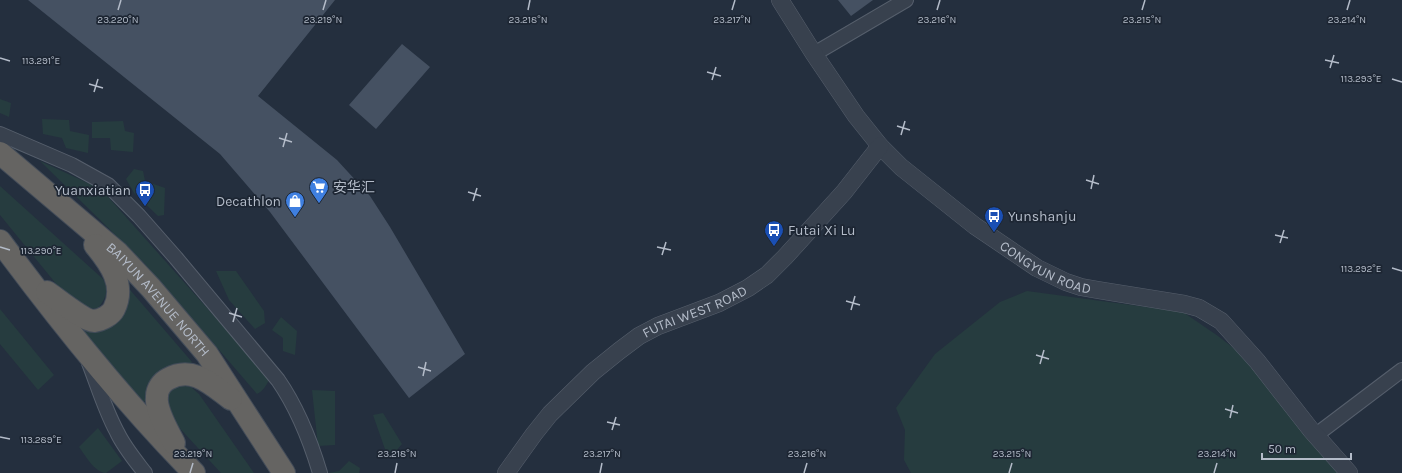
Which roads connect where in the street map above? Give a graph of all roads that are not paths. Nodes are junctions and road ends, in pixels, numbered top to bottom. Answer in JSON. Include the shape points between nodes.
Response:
{"nodes":[{"id":1,"x":780,"y":0,"type":"edge"},
{"id":2,"x":906,"y":0,"type":"edge"},
{"id":3,"x":814,"y":54,"type":"junction"},
{"id":4,"x":0,"y":134,"type":"edge"},
{"id":5,"x":880,"y":146,"type":"junction"},
{"id":6,"x":0,"y":153,"type":"edge"},
{"id":7,"x":72,"y":214,"type":"junction"},
{"id":8,"x":0,"y":241,"type":"edge"},
{"id":9,"x":29,"y":280,"type":"junction"},
{"id":10,"x":84,"y":349,"type":"junction"},
{"id":11,"x":1402,"y":370,"type":"edge"},
{"id":12,"x":243,"y":409,"type":"junction"},
{"id":13,"x":1316,"y":435,"type":"junction"},
{"id":14,"x":189,"y":468,"type":"edge"},
{"id":15,"x":145,"y":473,"type":"edge"},
{"id":16,"x":284,"y":473,"type":"edge"},
{"id":17,"x":320,"y":473,"type":"edge"},
{"id":18,"x":506,"y":473,"type":"edge"},
{"id":19,"x":1349,"y":473,"type":"edge"}],
"edges":[{"from":1,"to":3,"type":"street","name":"CONGYUN ROAD"},
{"from":2,"to":3,"type":"street"},
{"from":3,"to":5,"type":"street","name":"CONGYUN ROAD","via":[[856,116]]},
{"from":4,"to":17,"type":"street","via":[[48,154],[108,185],[139,216],[270,369],[299,418]]},
{"from":5,"to":13,"type":"street","name":"CONGYUN ROAD","via":[[901,167],[974,226],[1052,276],[1081,287],[1192,306],[1221,321],[1257,361]]},
{"from":5,"to":18,"type":"street","name":"FUTAI WEST ROAD","via":[[844,192],[767,275],[719,303],[658,326],[619,351],[593,372],[550,414]]},
{"from":6,"to":7,"type":"highway","name":"BAIYUN AVENUE NORTH"},
{"from":7,"to":9,"type":"highway","via":[[105,257],[113,272],[119,289],[119,298],[114,310],[108,316],[94,321],[85,318]]},
{"from":7,"to":12,"type":"highway","name":"BAIYUN AVENUE NORTH","via":[[118,253],[151,288],[207,354]]},
{"from":8,"to":9,"type":"highway"},
{"from":9,"to":10,"type":"highway"},
{"from":10,"to":14,"type":"highway","via":[[122,396]]},
{"from":10,"to":15,"type":"street","via":[[112,422],[127,449]]},
{"from":11,"to":13,"type":"street"},
{"from":12,"to":14,"type":"highway","via":[[216,388],[187,373],[178,374],[164,381],[156,397],[158,406]]},
{"from":12,"to":16,"type":"highway","name":"BAIYUN AVENUE NORTH"},
{"from":13,"to":19,"type":"street","name":"CONGYUN ROAD"}]}
